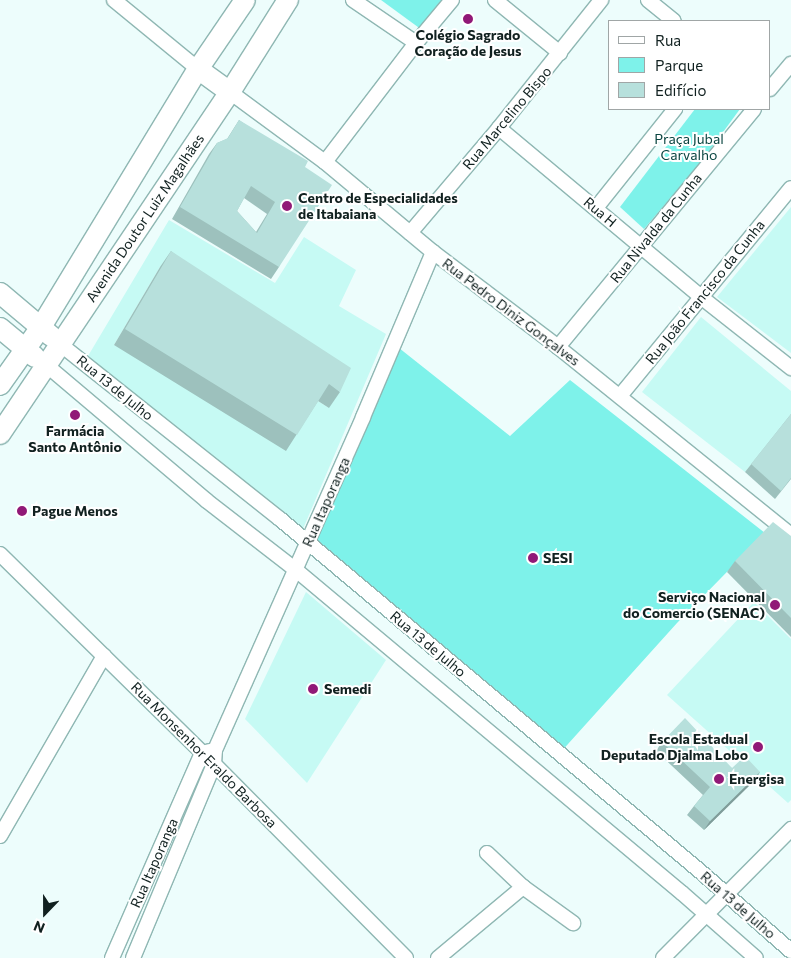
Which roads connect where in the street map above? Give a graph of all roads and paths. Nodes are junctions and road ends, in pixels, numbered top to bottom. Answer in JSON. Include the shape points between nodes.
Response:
{"nodes":[{"id":1,"x":114,"y":0,"type":"edge"},
{"id":2,"x":244,"y":0,"type":"edge"},
{"id":3,"x":288,"y":0,"type":"edge"},
{"id":4,"x":353,"y":0,"type":"edge"},
{"id":5,"x":452,"y":0,"type":"edge"},
{"id":6,"x":495,"y":0,"type":"edge"},
{"id":7,"x":601,"y":0,"type":"edge"},
{"id":8,"x":648,"y":0,"type":"edge"},
{"id":9,"x":673,"y":20,"type":"edge"},
{"id":10,"x":416,"y":43,"type":"junction"},
{"id":11,"x":560,"y":53,"type":"junction"},
{"id":12,"x":791,"y":64,"type":"edge"},
{"id":13,"x":198,"y":69,"type":"junction"},
{"id":14,"x":771,"y":88,"type":"edge"},
{"id":15,"x":230,"y":92,"type":"junction"},
{"id":16,"x":674,"y":110,"type":"edge"},
{"id":17,"x":753,"y":110,"type":"edge"},
{"id":18,"x":499,"y":128,"type":"junction"},
{"id":19,"x":325,"y":162,"type":"junction"},
{"id":20,"x":791,"y":188,"type":"edge"},
{"id":21,"x":596,"y":208,"type":"junction"},
{"id":22,"x":410,"y":233,"type":"junction"},
{"id":23,"x":641,"y":246,"type":"junction"},
{"id":24,"x":433,"y":252,"type":"junction"},
{"id":25,"x":0,"y":293,"type":"edge"},
{"id":26,"x":701,"y":297,"type":"junction"},
{"id":27,"x":0,"y":328,"type":"edge"},
{"id":28,"x":41,"y":328,"type":"junction"},
{"id":29,"x":60,"y":344,"type":"junction"},
{"id":30,"x":558,"y":347,"type":"junction"},
{"id":31,"x":24,"y":350,"type":"junction"},
{"id":32,"x":45,"y":364,"type":"junction"},
{"id":33,"x":791,"y":368,"type":"edge"},
{"id":34,"x":0,"y":385,"type":"edge"},
{"id":35,"x":620,"y":396,"type":"junction"},
{"id":36,"x":0,"y":434,"type":"edge"},
{"id":37,"x":791,"y":535,"type":"edge"},
{"id":38,"x":307,"y":543,"type":"junction"},
{"id":39,"x":0,"y":554,"type":"edge"},
{"id":40,"x":296,"y":570,"type":"junction"},
{"id":41,"x":104,"y":656,"type":"junction"},
{"id":42,"x":208,"y":752,"type":"junction"},
{"id":43,"x":214,"y":764,"type":"junction"},
{"id":44,"x":791,"y":829,"type":"edge"},
{"id":45,"x":0,"y":836,"type":"edge"},
{"id":46,"x":487,"y":853,"type":"dead end"},
{"id":47,"x":523,"y":887,"type":"junction"},
{"id":48,"x":726,"y":893,"type":"junction"},
{"id":49,"x":706,"y":914,"type":"junction"},
{"id":50,"x":573,"y":923,"type":"dead end"},
{"id":51,"x":791,"y":951,"type":"edge"},
{"id":52,"x":112,"y":958,"type":"edge"},
{"id":53,"x":133,"y":958,"type":"edge"},
{"id":54,"x":406,"y":958,"type":"edge"},
{"id":55,"x":438,"y":958,"type":"edge"},
{"id":56,"x":663,"y":958,"type":"edge"},
{"id":57,"x":756,"y":958,"type":"edge"}],
"edges":[{"from":1,"to":13,"type":"street"},
{"from":2,"to":13,"type":"street","name":"Avenida Doutor Luiz Magalhães"},
{"from":3,"to":15,"type":"street","name":"Avenida Doutor Luiz Magalhães"},
{"from":4,"to":10,"type":"street"},
{"from":5,"to":10,"type":"street"},
{"from":6,"to":11,"type":"street"},
{"from":7,"to":11,"type":"street","name":"Rua Marcelino Bispo"},
{"from":8,"to":9,"type":"street"},
{"from":10,"to":19,"type":"street"},
{"from":11,"to":18,"type":"street","name":"Rua Marcelino Bispo"},
{"from":12,"to":14,"type":"street"},
{"from":13,"to":15,"type":"street"},
{"from":13,"to":28,"type":"street","name":"Avenida Doutor Luiz Magalhães"},
{"from":15,"to":19,"type":"street","name":"Rua Pedro Diniz Gonçalves"},
{"from":15,"to":29,"type":"street","name":"Avenida Doutor Luiz Magalhães"},
{"from":16,"to":21,"type":"street"},
{"from":17,"to":23,"type":"street","name":"Rua Nivalda da Cunha"},
{"from":18,"to":21,"type":"street","name":"Rua H"},
{"from":18,"to":22,"type":"street","name":"Rua Marcelino Bispo"},
{"from":19,"to":22,"type":"street","name":"Rua Pedro Diniz Gonçalves"},
{"from":20,"to":26,"type":"street","name":"Rua João Francisco da Cunha"},
{"from":21,"to":23,"type":"street","name":"Rua H"},
{"from":22,"to":24,"type":"street","name":"Rua Pedro Diniz Gonçalves"},
{"from":23,"to":26,"type":"street","name":"Rua H"},
{"from":23,"to":30,"type":"street","name":"Rua Nivalda da Cunha"},
{"from":24,"to":30,"type":"street","name":"Rua Pedro Diniz Gonçalves"},
{"from":24,"to":38,"type":"street","name":"Rua Itaporanga"},
{"from":25,"to":28,"type":"street"},
{"from":26,"to":33,"type":"street","name":"Rua H"},
{"from":26,"to":35,"type":"street","name":"Rua João Francisco da Cunha"},
{"from":27,"to":31,"type":"street"},
{"from":28,"to":29,"type":"street"},
{"from":28,"to":31,"type":"street","name":"Avenida Doutor Luiz Magalhães"},
{"from":29,"to":32,"type":"street","name":"Avenida Doutor Luiz Magalhães"},
{"from":29,"to":38,"type":"street","name":"Rua 13 de Julho","via":[[280,518]]},
{"from":30,"to":35,"type":"street","name":"Rua Pedro Diniz Gonçalves"},
{"from":31,"to":32,"type":"street"},
{"from":31,"to":34,"type":"street","name":"Avenida Doutor Luiz Magalhães"},
{"from":32,"to":36,"type":"street","name":"Avenida Doutor Luiz Magalhães"},
{"from":32,"to":40,"type":"street","name":"Rua 13 de Julho","via":[[207,501]]},
{"from":35,"to":37,"type":"street","name":"Rua Pedro Diniz Gonçalves"},
{"from":38,"to":40,"type":"street","name":"Rua Itaporanga"},
{"from":38,"to":48,"type":"street","name":"Rua 13 de Julho"},
{"from":39,"to":41,"type":"street","name":"Rua Monsenhor Eraldo Barbosa"},
{"from":40,"to":42,"type":"street","name":"Rua Itaporanga"},
{"from":40,"to":49,"type":"street","name":"Rua 13 de Julho"},
{"from":41,"to":42,"type":"street","name":"Rua Monsenhor Eraldo Barbosa"},
{"from":41,"to":45,"type":"street"},
{"from":42,"to":43,"type":"street","name":"Rua Monsenhor Eraldo Barbosa"},
{"from":42,"to":52,"type":"street","name":"Rua Itaporanga"},
{"from":43,"to":53,"type":"street","name":"Rua Itaporanga"},
{"from":43,"to":54,"type":"street","name":"Rua Monsenhor Eraldo Barbosa"},
{"from":44,"to":48,"type":"street"},
{"from":46,"to":47,"type":"street"},
{"from":47,"to":50,"type":"street"},
{"from":47,"to":55,"type":"street"},
{"from":48,"to":49,"type":"street"},
{"from":48,"to":51,"type":"street","name":"Rua 13 de Julho"},
{"from":49,"to":56,"type":"street"},
{"from":49,"to":57,"type":"street","name":"Rua 13 de Julho"}]}
